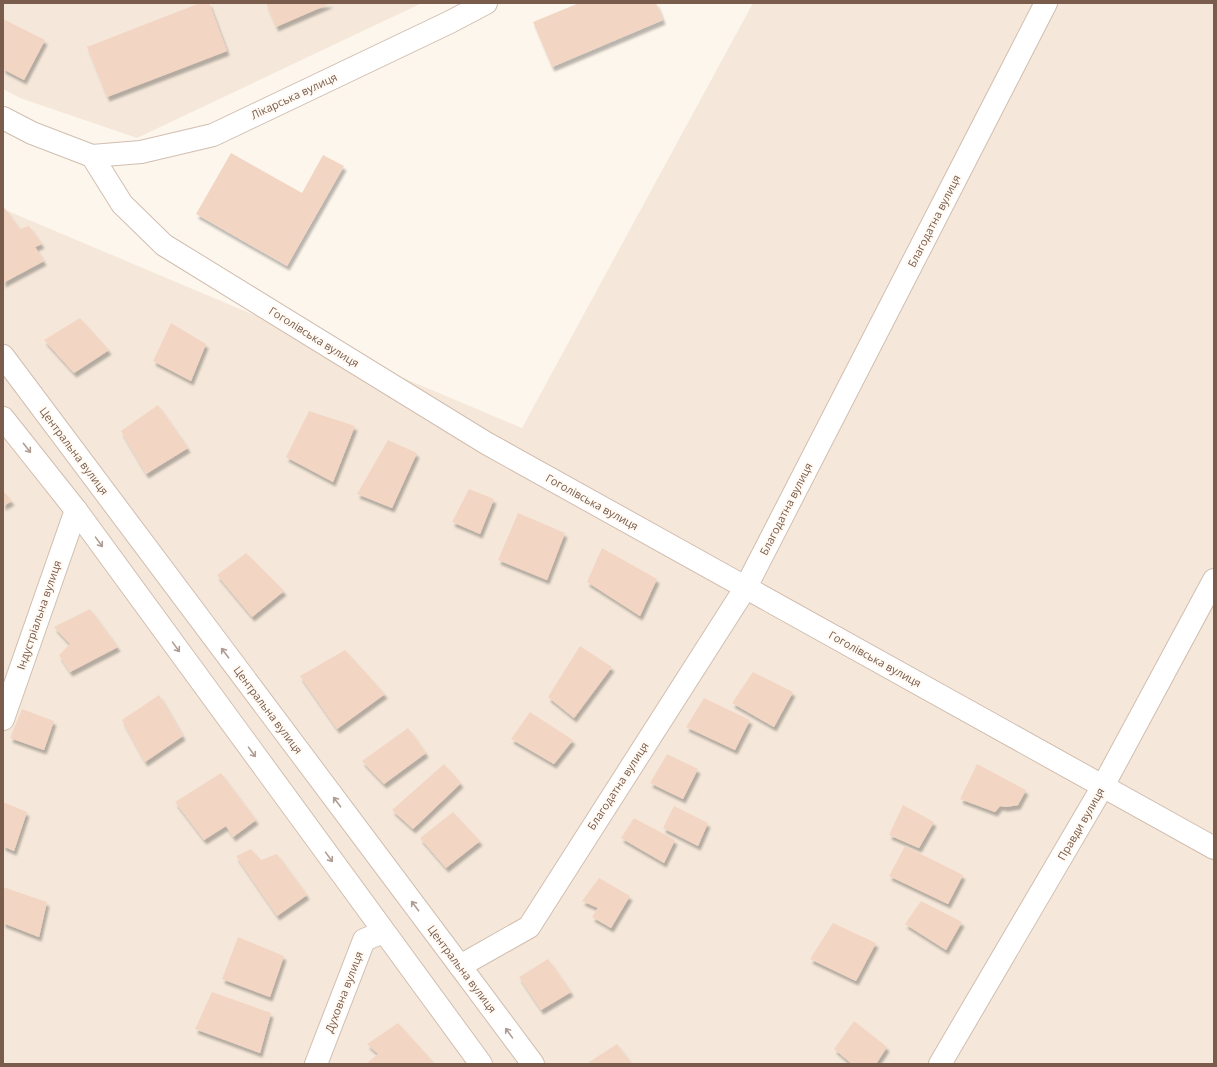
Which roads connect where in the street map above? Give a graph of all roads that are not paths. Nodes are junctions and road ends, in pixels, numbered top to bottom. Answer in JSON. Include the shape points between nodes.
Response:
{"nodes":[{"id":1,"x":486,"y":3,"type":"edge"},
{"id":2,"x":1046,"y":3,"type":"edge"},
{"id":3,"x":3,"y":118,"type":"edge"},
{"id":4,"x":92,"y":156,"type":"junction"},
{"id":5,"x":3,"y":356,"type":"edge"},
{"id":6,"x":3,"y":418,"type":"edge"},
{"id":7,"x":76,"y":510,"type":"junction"},
{"id":8,"x":1214,"y":580,"type":"edge"},
{"id":9,"x":746,"y":587,"type":"junction"},
{"id":10,"x":3,"y":719,"type":"edge"},
{"id":11,"x":1103,"y":786,"type":"junction"},
{"id":12,"x":1214,"y":848,"type":"edge"},
{"id":13,"x":384,"y":932,"type":"junction"},
{"id":14,"x":460,"y":966,"type":"junction"},
{"id":15,"x":316,"y":1064,"type":"edge"},
{"id":16,"x":481,"y":1064,"type":"edge"},
{"id":17,"x":532,"y":1064,"type":"edge"},
{"id":18,"x":940,"y":1064,"type":"edge"}],
"edges":[{"from":1,"to":4,"type":"street","name":"Лікарська вулиця","via":[[213,135],[142,152]]},
{"from":2,"to":9,"type":"street","name":"Благодатна вулиця"},
{"from":3,"to":4,"type":"street","via":[[32,133]]},
{"from":4,"to":9,"type":"street","name":"Гоголівська вулиця","via":[[122,204],[164,245],[486,443]]},
{"from":14,"to":5,"type":"street","name":"Центральна вулиця","one_way":true},
{"from":6,"to":7,"type":"street","one_way":true},
{"from":7,"to":10,"type":"street","name":"Індустріальна вулиця"},
{"from":7,"to":13,"type":"street","one_way":true},
{"from":8,"to":11,"type":"street","name":"Правди вулиця"},
{"from":9,"to":11,"type":"street","name":"Гоголівська вулиця"},
{"from":9,"to":14,"type":"street","name":"Благодатна вулиця","via":[[529,927]]},
{"from":11,"to":12,"type":"street","name":"Гоголівська вулиця"},
{"from":11,"to":18,"type":"street","name":"Правди вулиця"},
{"from":13,"to":15,"type":"street","name":"Духовна вулиця","via":[[364,940]]},
{"from":13,"to":16,"type":"street"},
{"from":17,"to":14,"type":"street","name":"Центральна вулиця","one_way":true}]}
